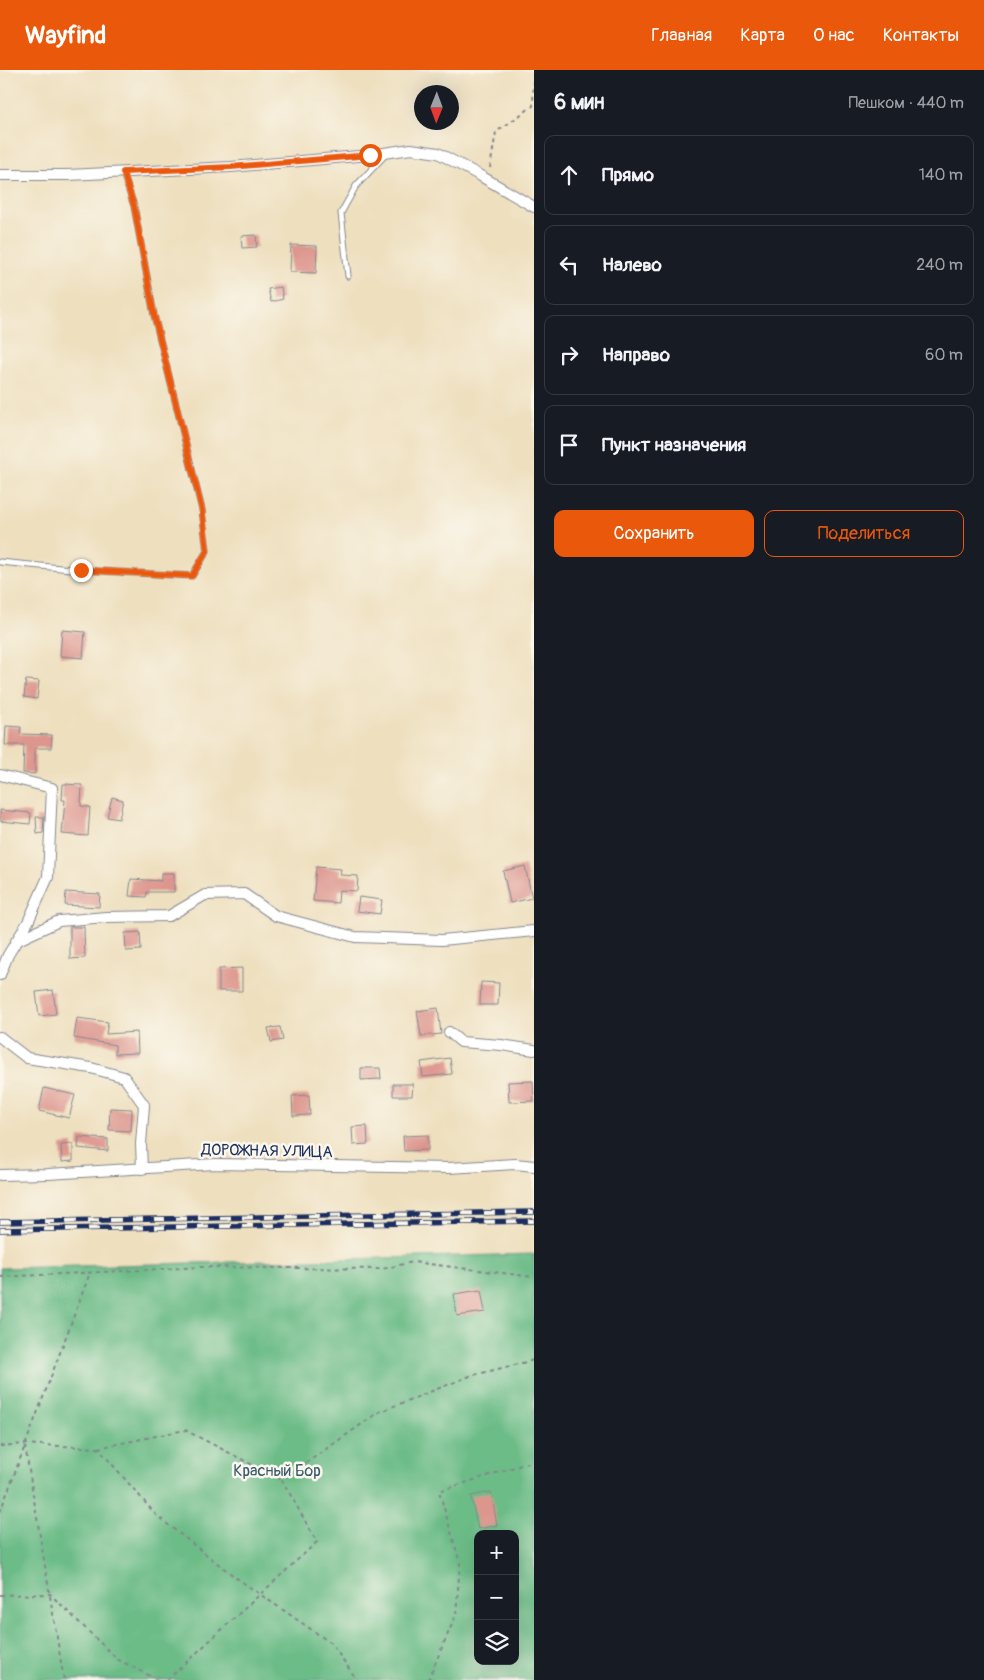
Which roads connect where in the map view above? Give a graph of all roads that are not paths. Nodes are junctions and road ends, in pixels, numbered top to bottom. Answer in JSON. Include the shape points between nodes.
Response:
{"nodes":[{"id":1,"x":387,"y":152,"type":"junction"},
{"id":2,"x":123,"y":172,"type":"junction"},
{"id":3,"x":0,"y":175,"type":"edge"},
{"id":4,"x":534,"y":207,"type":"edge"},
{"id":5,"x":348,"y":276,"type":"dead end"},
{"id":6,"x":0,"y":562,"type":"edge"},
{"id":7,"x":0,"y":775,"type":"edge"},
{"id":8,"x":534,"y":931,"type":"edge"},
{"id":9,"x":16,"y":941,"type":"junction"},
{"id":10,"x":0,"y":975,"type":"edge"},
{"id":11,"x":449,"y":1032,"type":"dead end"},
{"id":12,"x":0,"y":1037,"type":"edge"},
{"id":13,"x":534,"y":1050,"type":"edge"},
{"id":14,"x":534,"y":1154,"type":"edge"},
{"id":15,"x":533,"y":1166,"type":"edge"},
{"id":16,"x":142,"y":1169,"type":"junction"},
{"id":17,"x":0,"y":1175,"type":"edge"}],
"edges":[{"from":1,"to":2,"type":"street","via":[[231,167]]},
{"from":1,"to":4,"type":"street","via":[[411,149],[438,153]]},
{"from":1,"to":5,"type":"lane","via":[[356,186],[341,213]]},
{"from":2,"to":3,"type":"street","via":[[68,176]]},
{"from":2,"to":6,"type":"lane","via":[[134,206],[154,315],[202,510],[207,551],[192,576]]},
{"from":7,"to":9,"type":"street","via":[[52,788],[48,877]]},
{"from":8,"to":9,"type":"street","via":[[442,940],[354,937],[276,916],[244,894],[205,895],[169,916],[59,921]]},
{"from":9,"to":10,"type":"street"},
{"from":11,"to":13,"type":"street","via":[[461,1042]]},
{"from":12,"to":16,"type":"street","via":[[27,1058],[124,1077],[144,1106]]},
{"from":14,"to":15,"type":"street"},
{"from":15,"to":16,"type":"street","name":"ДОРОЖНАЯ УЛИЦА","via":[[449,1168],[215,1164]]},
{"from":16,"to":17,"type":"street","name":"ДОРОЖНАЯ УЛИЦА"}]}
